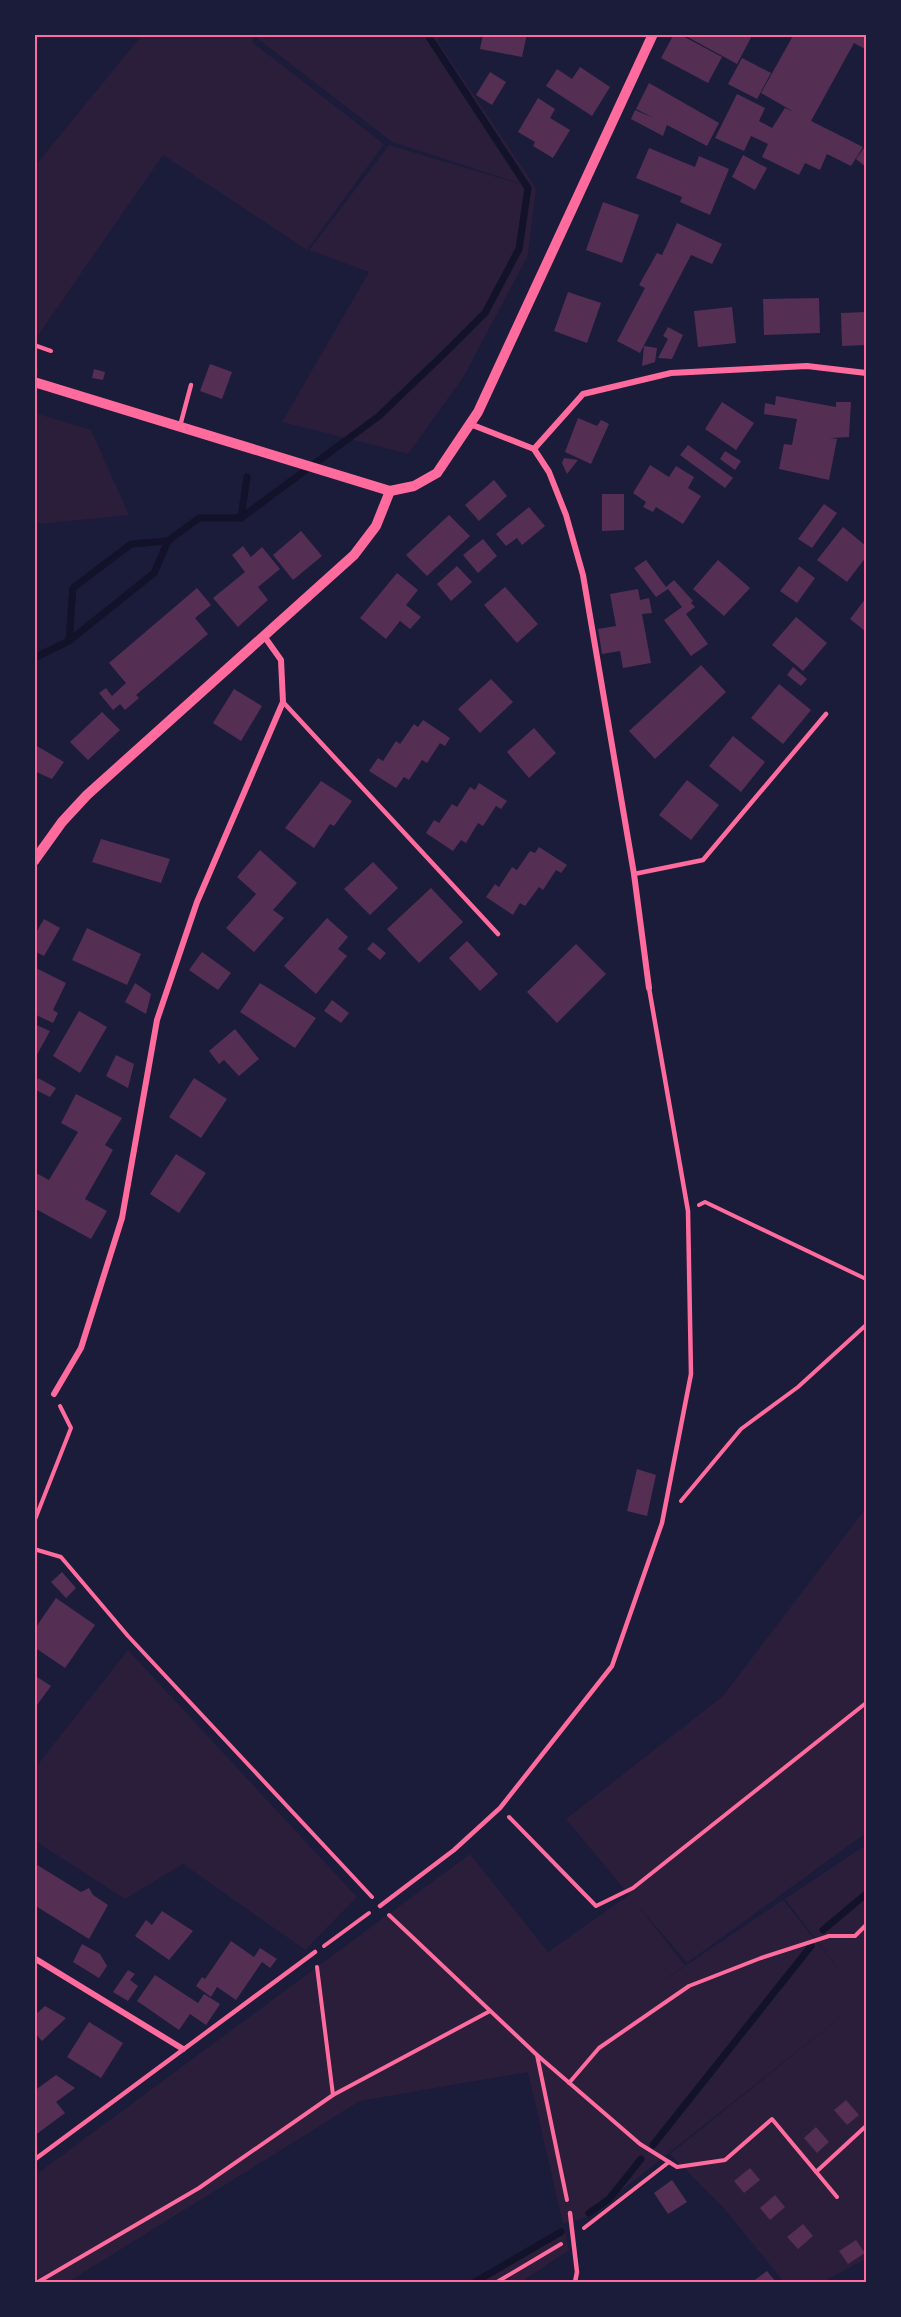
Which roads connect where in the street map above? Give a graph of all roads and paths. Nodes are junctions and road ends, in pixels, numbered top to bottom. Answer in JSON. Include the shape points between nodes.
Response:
{"nodes":[{"id":1,"x":653,"y":34,"type":"edge"},
{"id":2,"x":34,"y":345,"type":"edge"},
{"id":3,"x":51,"y":351,"type":"dead end"},
{"id":4,"x":867,"y":374,"type":"edge"},
{"id":5,"x":34,"y":382,"type":"edge"},
{"id":6,"x":191,"y":385,"type":"dead end"},
{"id":7,"x":470,"y":424,"type":"junction"},
{"id":8,"x":180,"y":428,"type":"junction"},
{"id":9,"x":534,"y":449,"type":"junction"},
{"id":10,"x":390,"y":491,"type":"junction"},
{"id":11,"x":264,"y":636,"type":"junction"},
{"id":12,"x":283,"y":702,"type":"junction"},
{"id":13,"x":826,"y":714,"type":"dead end"},
{"id":14,"x":34,"y":861,"type":"edge"},
{"id":15,"x":634,"y":874,"type":"junction"},
{"id":16,"x":498,"y":934,"type":"dead end"},
{"id":17,"x":649,"y":988,"type":"joint"},
{"id":18,"x":688,"y":1211,"type":"junction"},
{"id":19,"x":867,"y":1279,"type":"edge"},
{"id":20,"x":867,"y":1324,"type":"edge"},
{"id":21,"x":54,"y":1394,"type":"joint"},
{"id":22,"x":34,"y":1522,"type":"edge"},
{"id":23,"x":662,"y":1524,"type":"junction"},
{"id":24,"x":34,"y":1549,"type":"edge"},
{"id":25,"x":867,"y":1703,"type":"edge"},
{"id":26,"x":500,"y":1808,"type":"junction"},
{"id":27,"x":380,"y":1906,"type":"junction"},
{"id":28,"x":867,"y":1925,"type":"edge"},
{"id":29,"x":315,"y":1952,"type":"junction"},
{"id":30,"x":34,"y":1958,"type":"edge"},
{"id":31,"x":490,"y":2011,"type":"junction"},
{"id":32,"x":183,"y":2049,"type":"junction"},
{"id":33,"x":537,"y":2055,"type":"junction"},
{"id":34,"x":569,"y":2083,"type":"junction"},
{"id":35,"x":333,"y":2096,"type":"junction"},
{"id":36,"x":867,"y":2126,"type":"edge"},
{"id":37,"x":34,"y":2160,"type":"edge"},
{"id":38,"x":669,"y":2162,"type":"junction"},
{"id":39,"x":816,"y":2172,"type":"junction"},
{"id":40,"x":837,"y":2197,"type":"dead end"},
{"id":41,"x":570,"y":2213,"type":"joint"},
{"id":42,"x":573,"y":2237,"type":"junction"},
{"id":43,"x":38,"y":2283,"type":"edge"},
{"id":44,"x":497,"y":2283,"type":"edge"},
{"id":45,"x":575,"y":2283,"type":"edge"}],
"edges":[{"from":1,"to":7,"type":"street"},
{"from":2,"to":3,"type":"path"},
{"from":4,"to":9,"type":"street","via":[[807,366],[671,373],[583,394]]},
{"from":5,"to":8,"type":"street"},
{"from":6,"to":8,"type":"lane"},
{"from":7,"to":9,"type":"street"},
{"from":7,"to":10,"type":"street","via":[[437,473],[414,486]]},
{"from":8,"to":10,"type":"street"},
{"from":9,"to":15,"type":"street","via":[[549,472],[566,515],[583,575]]},
{"from":10,"to":11,"type":"street","via":[[376,526],[354,555]]},
{"from":11,"to":12,"type":"street","via":[[281,660]]},
{"from":11,"to":14,"type":"street","via":[[87,795]]},
{"from":12,"to":16,"type":"lane"},
{"from":12,"to":21,"type":"street","via":[[197,902],[157,1020],[122,1218],[81,1347]]},
{"from":13,"to":15,"type":"lane","via":[[703,860]]},
{"from":15,"to":17,"type":"street"},
{"from":17,"to":18,"type":"lane"},
{"from":18,"to":19,"type":"path","via":[[705,1202]]},
{"from":18,"to":23,"type":"lane","via":[[692,1374]]},
{"from":20,"to":23,"type":"path","via":[[798,1387],[741,1430]]},
{"from":21,"to":22,"type":"path","via":[[71,1428]]},
{"from":23,"to":26,"type":"lane","via":[[612,1666]]},
{"from":24,"to":27,"type":"path","via":[[62,1557],[128,1636]]},
{"from":25,"to":26,"type":"path","via":[[633,1888],[596,1906]]},
{"from":26,"to":27,"type":"lane","via":[[454,1850]]},
{"from":27,"to":29,"type":"path"},
{"from":27,"to":31,"type":"path"},
{"from":28,"to":34,"type":"path","via":[[855,1936],[829,1936],[689,1986],[599,2048]]},
{"from":29,"to":32,"type":"lane"},
{"from":29,"to":35,"type":"path"},
{"from":30,"to":32,"type":"street"},
{"from":31,"to":33,"type":"path"},
{"from":31,"to":35,"type":"path"},
{"from":32,"to":37,"type":"lane"},
{"from":33,"to":34,"type":"path"},
{"from":33,"to":41,"type":"path"},
{"from":34,"to":38,"type":"path","via":[[640,2144]]},
{"from":35,"to":43,"type":"path","via":[[199,2188]]},
{"from":36,"to":39,"type":"path"},
{"from":38,"to":39,"type":"path","via":[[677,2167],[725,2160],[772,2119]]},
{"from":38,"to":42,"type":"path"},
{"from":39,"to":40,"type":"path"},
{"from":41,"to":42,"type":"lane"},
{"from":42,"to":44,"type":"path"},
{"from":42,"to":45,"type":"lane"}]}
